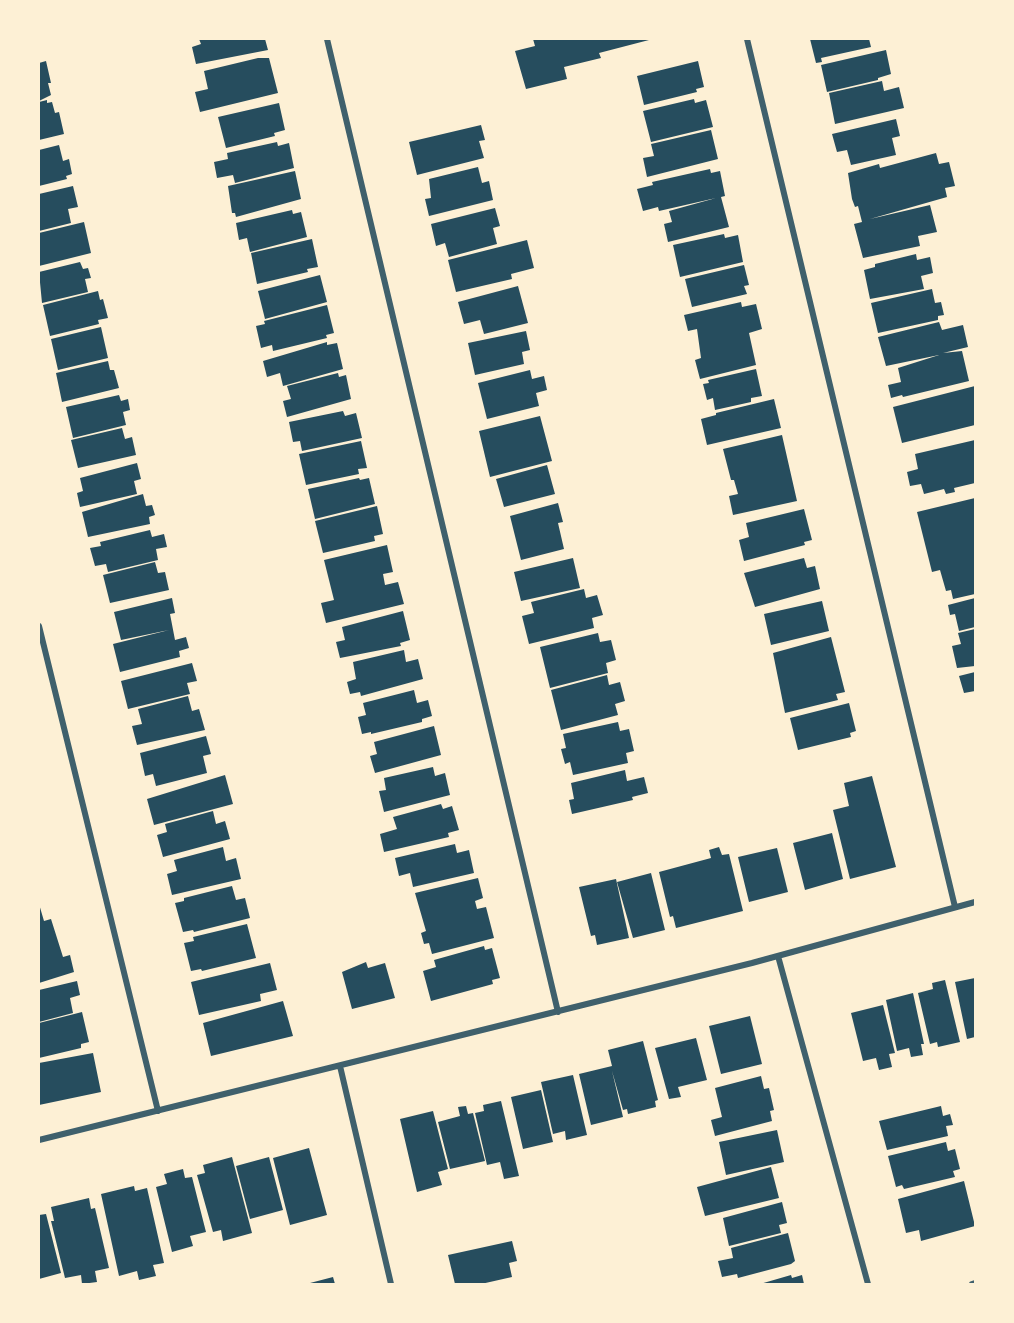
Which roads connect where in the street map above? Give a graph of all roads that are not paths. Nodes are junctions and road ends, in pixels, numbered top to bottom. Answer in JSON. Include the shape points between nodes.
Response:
{"nodes":[{"id":1,"x":327,"y":39,"type":"edge"},
{"id":2,"x":747,"y":39,"type":"edge"},
{"id":3,"x":39,"y":626,"type":"edge"},
{"id":4,"x":975,"y":902,"type":"edge"},
{"id":5,"x":955,"y":907,"type":"junction"},
{"id":6,"x":778,"y":956,"type":"junction"},
{"id":7,"x":558,"y":1012,"type":"junction"},
{"id":8,"x":340,"y":1066,"type":"junction"},
{"id":9,"x":158,"y":1111,"type":"junction"},
{"id":10,"x":39,"y":1140,"type":"edge"},
{"id":11,"x":391,"y":1284,"type":"edge"},
{"id":12,"x":868,"y":1284,"type":"edge"}],
"edges":[{"from":1,"to":7,"type":"street"},
{"from":2,"to":5,"type":"street"},
{"from":3,"to":9,"type":"street"},
{"from":4,"to":5,"type":"street"},
{"from":5,"to":6,"type":"street"},
{"from":6,"to":7,"type":"street"},
{"from":6,"to":12,"type":"street"},
{"from":7,"to":8,"type":"street"},
{"from":8,"to":9,"type":"street"},
{"from":8,"to":11,"type":"street"},
{"from":9,"to":10,"type":"street"}]}
